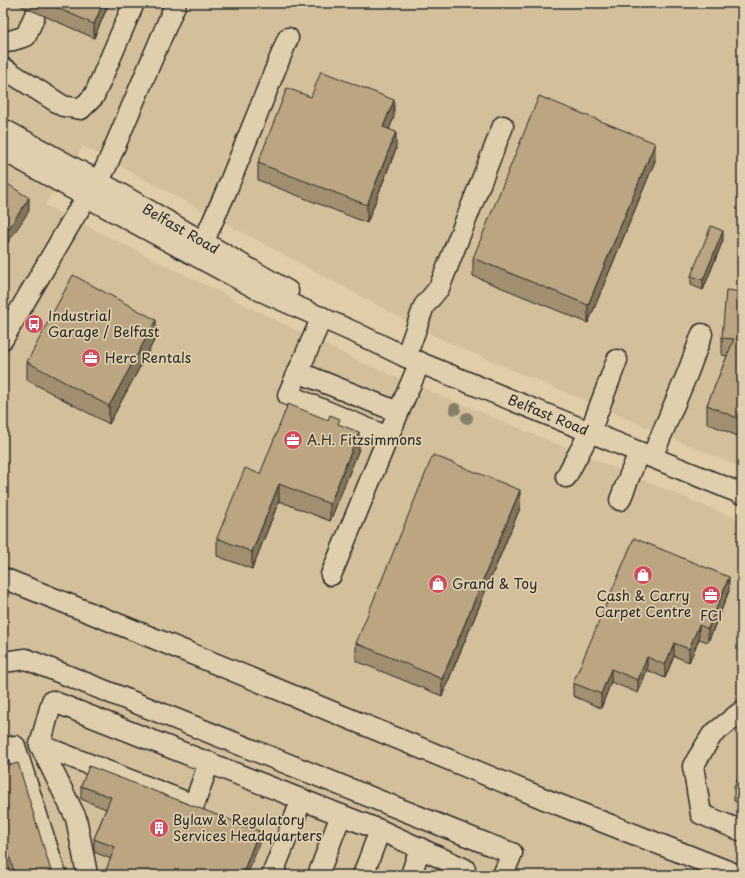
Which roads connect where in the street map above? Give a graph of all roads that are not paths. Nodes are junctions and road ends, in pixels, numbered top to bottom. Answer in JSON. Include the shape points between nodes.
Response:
{"nodes":[{"id":1,"x":134,"y":3,"type":"edge"},
{"id":2,"x":176,"y":3,"type":"edge"},
{"id":3,"x":34,"y":17,"type":"dead end"},
{"id":4,"x":288,"y":38,"type":"dead end"},
{"id":5,"x":3,"y":41,"type":"edge"},
{"id":6,"x":3,"y":68,"type":"edge"},
{"id":7,"x":503,"y":126,"type":"dead end"},
{"id":8,"x":3,"y":129,"type":"edge"},
{"id":9,"x":3,"y":150,"type":"edge"},
{"id":10,"x":93,"y":189,"type":"junction"},
{"id":11,"x":200,"y":249,"type":"junction"},
{"id":12,"x":322,"y":318,"type":"junction"},
{"id":13,"x":356,"y":333,"type":"junction"},
{"id":14,"x":702,"y":334,"type":"dead end"},
{"id":15,"x":3,"y":339,"type":"edge"},
{"id":16,"x":413,"y":360,"type":"junction"},
{"id":17,"x":616,"y":360,"type":"dead end"},
{"id":18,"x":298,"y":372,"type":"junction"},
{"id":19,"x":398,"y":412,"type":"junction"},
{"id":20,"x":590,"y":432,"type":"junction"},
{"id":21,"x":388,"y":437,"type":"junction"},
{"id":22,"x":645,"y":455,"type":"junction"},
{"id":23,"x":566,"y":477,"type":"dead end"},
{"id":24,"x":742,"y":494,"type":"edge"},
{"id":25,"x":620,"y":500,"type":"dead end"},
{"id":26,"x":331,"y":575,"type":"dead end"},
{"id":27,"x":3,"y":578,"type":"edge"},
{"id":28,"x":3,"y":662,"type":"edge"},
{"id":29,"x":742,"y":711,"type":"edge"},
{"id":30,"x":40,"y":745,"type":"junction"},
{"id":31,"x":3,"y":749,"type":"edge"},
{"id":32,"x":209,"y":762,"type":"junction"},
{"id":33,"x":302,"y":799,"type":"junction"},
{"id":34,"x":341,"y":815,"type":"junction"},
{"id":35,"x":380,"y":830,"type":"junction"},
{"id":36,"x":742,"y":831,"type":"edge"},
{"id":37,"x":420,"y":848,"type":"junction"},
{"id":38,"x":3,"y":871,"type":"edge"},
{"id":39,"x":4,"y":875,"type":"edge"},
{"id":40,"x":56,"y":875,"type":"edge"},
{"id":41,"x":86,"y":875,"type":"edge"},
{"id":42,"x":272,"y":875,"type":"edge"},
{"id":43,"x":318,"y":875,"type":"edge"},
{"id":44,"x":363,"y":875,"type":"edge"},
{"id":45,"x":411,"y":875,"type":"edge"},
{"id":46,"x":462,"y":875,"type":"edge"},
{"id":47,"x":503,"y":875,"type":"edge"},
{"id":48,"x":738,"y":875,"type":"edge"}],
"edges":[{"from":1,"to":6,"type":"street","via":[[94,96],[81,109],[63,106]]},
{"from":2,"to":10,"type":"street","via":[[106,167]]},
{"from":3,"to":5,"type":"street","via":[[26,36]]},
{"from":4,"to":11,"type":"street"},
{"from":7,"to":16,"type":"street","via":[[439,288],[424,306]]},
{"from":8,"to":10,"type":"street","name":"Belfast Road"},
{"from":9,"to":10,"type":"street","name":"Belfast Road"},
{"from":10,"to":11,"type":"street","name":"Belfast Road"},
{"from":10,"to":15,"type":"street","via":[[72,220]]},
{"from":11,"to":12,"type":"street","name":"Belfast Road","via":[[259,290]]},
{"from":11,"to":13,"type":"street","name":"Belfast Road","via":[[284,288]]},
{"from":12,"to":13,"type":"street","name":"Belfast Road"},
{"from":12,"to":18,"type":"street"},
{"from":13,"to":16,"type":"street","name":"Belfast Road"},
{"from":14,"to":22,"type":"street","via":[[688,372]]},
{"from":16,"to":19,"type":"street"},
{"from":16,"to":20,"type":"street","name":"Belfast Road"},
{"from":17,"to":20,"type":"street"},
{"from":18,"to":19,"type":"street"},
{"from":18,"to":21,"type":"street","via":[[288,395]]},
{"from":19,"to":21,"type":"street"},
{"from":20,"to":22,"type":"street","name":"Belfast Road"},
{"from":20,"to":23,"type":"street"},
{"from":21,"to":26,"type":"street"},
{"from":22,"to":24,"type":"street","name":"Belfast Road"},
{"from":22,"to":25,"type":"street"},
{"from":27,"to":48,"type":"street"},
{"from":28,"to":47,"type":"street","via":[[26,659],[512,853]]},
{"from":29,"to":36,"type":"street","via":[[712,735],[693,766],[701,814]]},
{"from":30,"to":32,"type":"street","via":[[194,805]]},
{"from":30,"to":32,"type":"street","via":[[52,700]]},
{"from":30,"to":41,"type":"street","via":[[76,818]]},
{"from":31,"to":40,"type":"street","via":[[15,746]]},
{"from":32,"to":33,"type":"street"},
{"from":33,"to":34,"type":"street"},
{"from":33,"to":42,"type":"street"},
{"from":34,"to":35,"type":"street"},
{"from":34,"to":43,"type":"street"},
{"from":35,"to":37,"type":"street"},
{"from":35,"to":44,"type":"street"},
{"from":37,"to":45,"type":"street"},
{"from":37,"to":46,"type":"street","via":[[465,869]]},
{"from":38,"to":39,"type":"street"}]}
